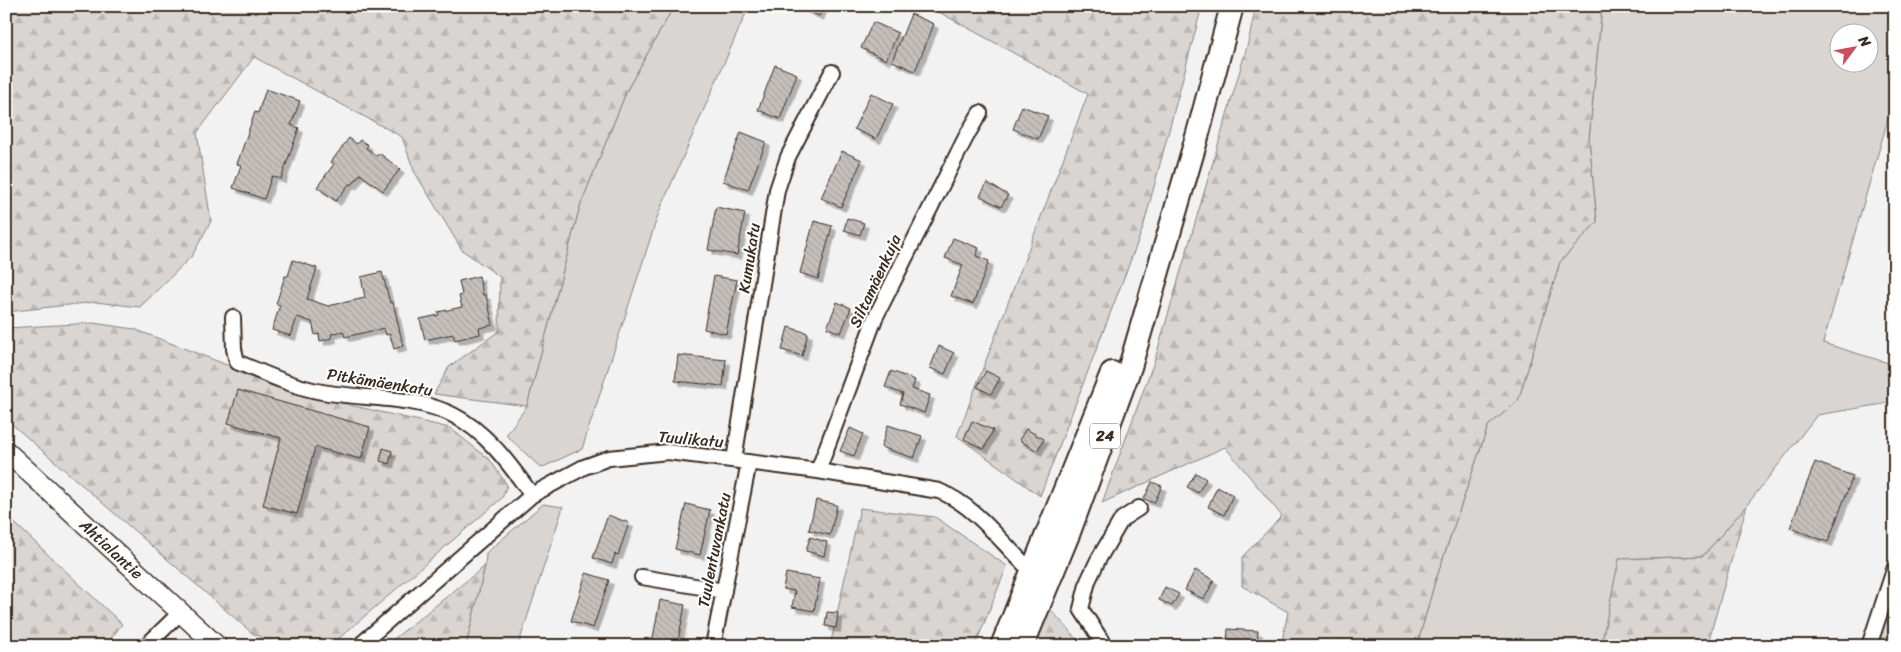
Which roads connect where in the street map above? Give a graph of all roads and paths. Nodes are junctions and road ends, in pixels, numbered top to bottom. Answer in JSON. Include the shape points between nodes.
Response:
{"nodes":[{"id":1,"x":1232,"y":6,"type":"edge"},
{"id":2,"x":832,"y":72,"type":"dead end"},
{"id":3,"x":980,"y":113,"type":"dead end"},
{"id":4,"x":1172,"y":220,"type":"junction"},
{"id":5,"x":233,"y":317,"type":"dead end"},
{"id":6,"x":6,"y":451,"type":"edge"},
{"id":7,"x":734,"y":460,"type":"junction"},
{"id":8,"x":749,"y":462,"type":"junction"},
{"id":9,"x":818,"y":471,"type":"junction"},
{"id":10,"x":532,"y":495,"type":"junction"},
{"id":11,"x":1139,"y":508,"type":"dead end"},
{"id":12,"x":1024,"y":564,"type":"dead end"},
{"id":13,"x":1895,"y":567,"type":"edge"},
{"id":14,"x":642,"y":577,"type":"dead end"},
{"id":15,"x":724,"y":592,"type":"junction"},
{"id":16,"x":181,"y":612,"type":"junction"},
{"id":17,"x":146,"y":646,"type":"edge"},
{"id":18,"x":217,"y":646,"type":"edge"},
{"id":19,"x":359,"y":646,"type":"edge"},
{"id":20,"x":712,"y":646,"type":"edge"},
{"id":21,"x":1002,"y":646,"type":"edge"},
{"id":22,"x":1022,"y":646,"type":"edge"},
{"id":23,"x":1105,"y":646,"type":"edge"},
{"id":24,"x":1869,"y":646,"type":"edge"}],
"edges":[{"from":1,"to":4,"type":"highway","number":"24"},
{"from":2,"to":7,"type":"street","name":"Kumukatu","via":[[788,158],[777,190]]},
{"from":3,"to":9,"type":"street","name":"Siltamäenkuja","via":[[875,318]]},
{"from":4,"to":21,"type":"highway","number":"24"},
{"from":4,"to":22,"type":"highway","number":"24","via":[[1130,367],[1069,532]]},
{"from":5,"to":10,"type":"street","name":"Pitkämäenkatu","via":[[237,362],[321,392],[412,403],[452,414],[495,447]]},
{"from":6,"to":16,"type":"main road","name":"Ahtialantie"},
{"from":7,"to":8,"type":"street","name":"Tuulikatu"},
{"from":7,"to":10,"type":"street","name":"Tuulikatu","via":[[668,452],[609,458],[584,467]]},
{"from":8,"to":9,"type":"street","name":"Tuulikatu"},
{"from":8,"to":15,"type":"street","name":"Tuulentuvankatu"},
{"from":9,"to":12,"type":"street","name":"Tuulikatu","via":[[939,491],[954,497]]},
{"from":10,"to":19,"type":"street","name":"Tuulikatu"},
{"from":11,"to":23,"type":"street","via":[[1122,519],[1098,560],[1088,581],[1081,609]]},
{"from":13,"to":24,"type":"street"},
{"from":14,"to":15,"type":"street"},
{"from":15,"to":20,"type":"street","name":"Tuulentuvankatu"},
{"from":16,"to":17,"type":"street"},
{"from":16,"to":18,"type":"main road","name":"Ahtialantie"}]}
